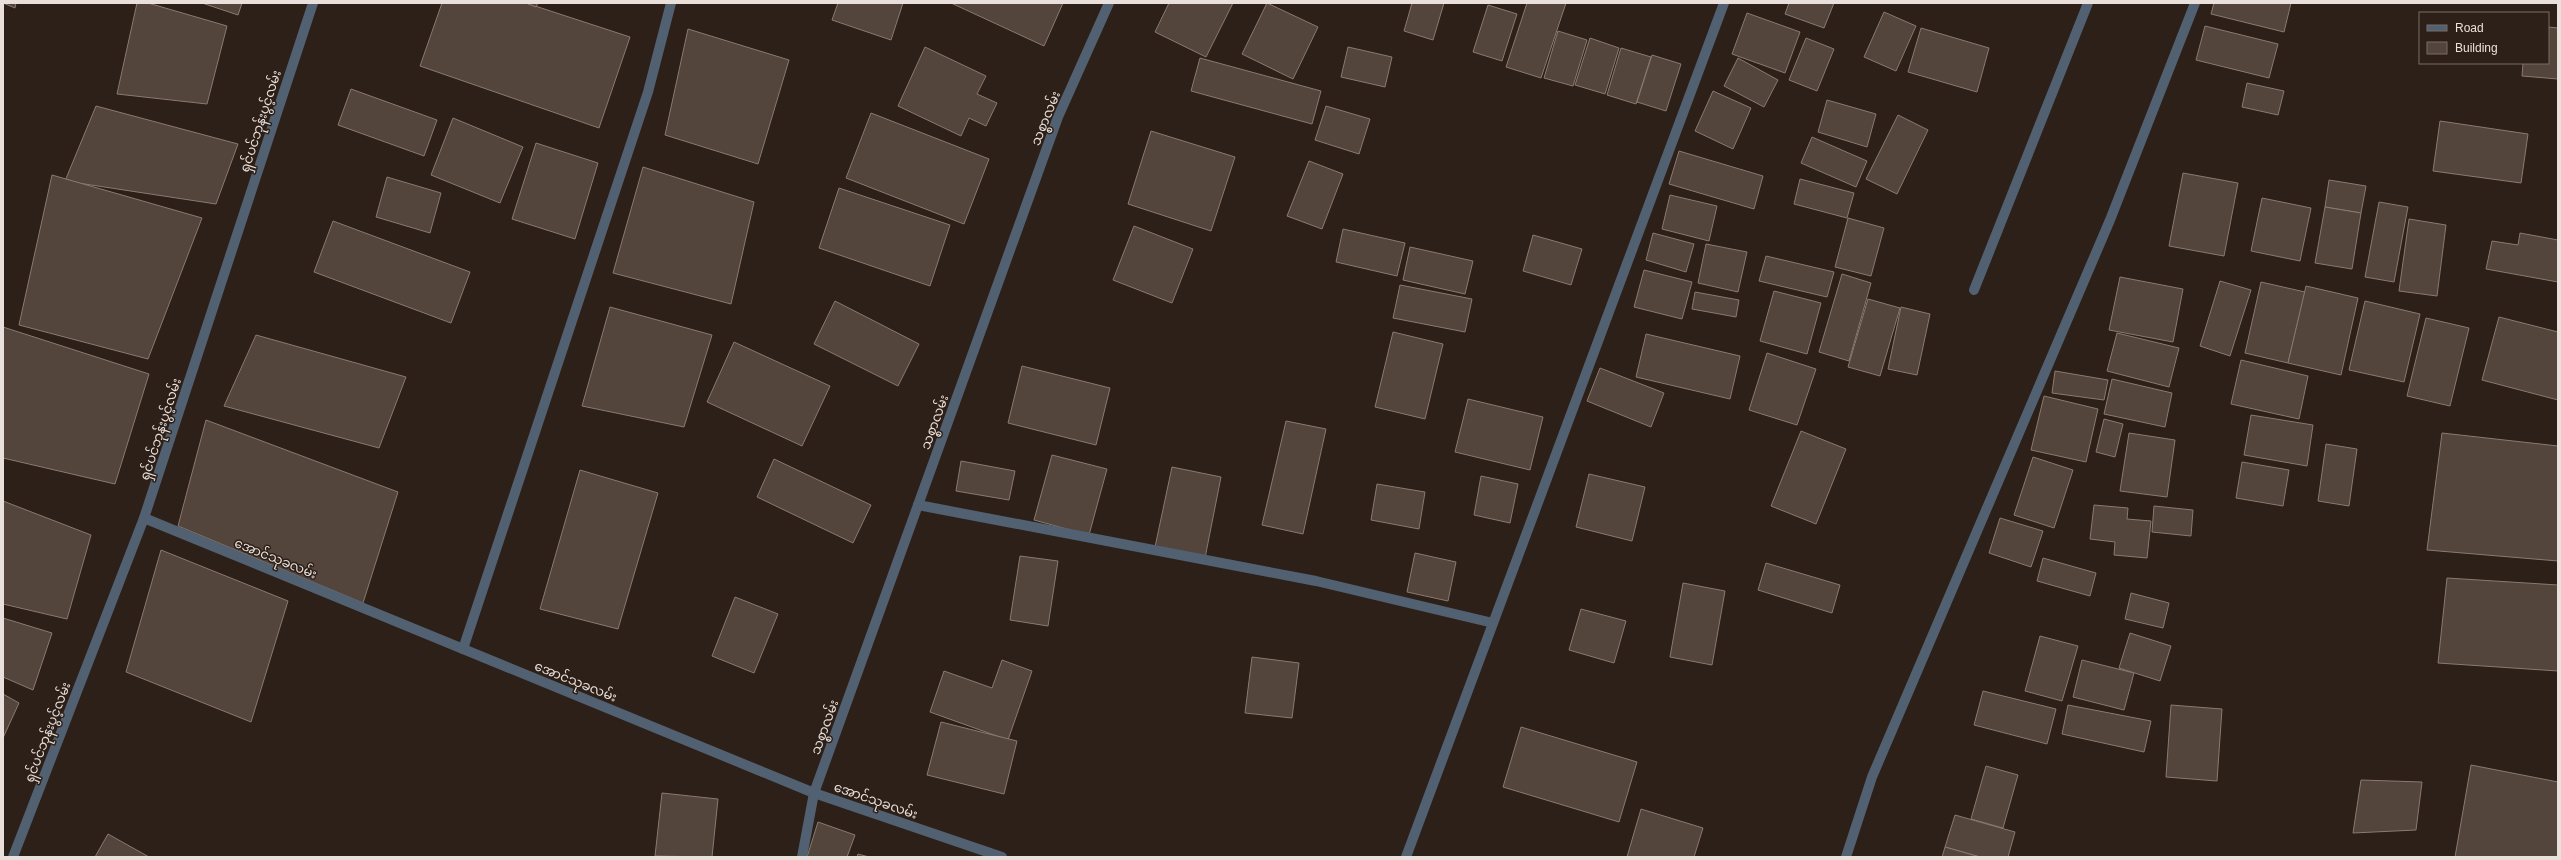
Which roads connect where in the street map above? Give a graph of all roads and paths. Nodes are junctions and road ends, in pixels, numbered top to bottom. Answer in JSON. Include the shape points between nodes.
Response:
{"nodes":[{"id":1,"x":313,"y":3,"type":"edge"},
{"id":2,"x":671,"y":3,"type":"edge"},
{"id":3,"x":1109,"y":3,"type":"edge"},
{"id":4,"x":1724,"y":3,"type":"edge"},
{"id":5,"x":2088,"y":3,"type":"edge"},
{"id":6,"x":2195,"y":3,"type":"edge"},
{"id":7,"x":1974,"y":290,"type":"dead end"},
{"id":8,"x":918,"y":505,"type":"junction"},
{"id":9,"x":144,"y":518,"type":"junction"},
{"id":10,"x":1492,"y":624,"type":"junction"},
{"id":11,"x":463,"y":649,"type":"junction"},
{"id":12,"x":814,"y":793,"type":"junction"},
{"id":13,"x":13,"y":857,"type":"edge"},
{"id":14,"x":802,"y":857,"type":"edge"},
{"id":15,"x":1002,"y":857,"type":"edge"},
{"id":16,"x":1406,"y":857,"type":"edge"},
{"id":17,"x":1846,"y":857,"type":"edge"}],
"edges":[{"from":1,"to":9,"type":"street","name":"ရှင်ပင်ဘုန်းပွင့်လမ်း"},
{"from":2,"to":11,"type":"street","via":[[648,92]]},
{"from":3,"to":8,"type":"street","name":"သစ္စာလမ်း","via":[[1058,118]]},
{"from":4,"to":10,"type":"street"},
{"from":5,"to":7,"type":"street"},
{"from":6,"to":17,"type":"street","via":[[2110,220],[1872,776]]},
{"from":8,"to":10,"type":"street","via":[[1316,582]]},
{"from":8,"to":12,"type":"street","name":"သစ္စာလမ်း"},
{"from":9,"to":11,"type":"street","name":"အောင်သုခလမ်း"},
{"from":9,"to":13,"type":"street","name":"ရှင်ပင်ဘုန်းပွင့်လမ်း"},
{"from":10,"to":16,"type":"street"},
{"from":11,"to":12,"type":"street","name":"အောင်သုခလမ်း"},
{"from":12,"to":14,"type":"street","name":"သစ္စာလမ်း"},
{"from":12,"to":15,"type":"street","name":"အောင်သုခလမ်း"}]}
